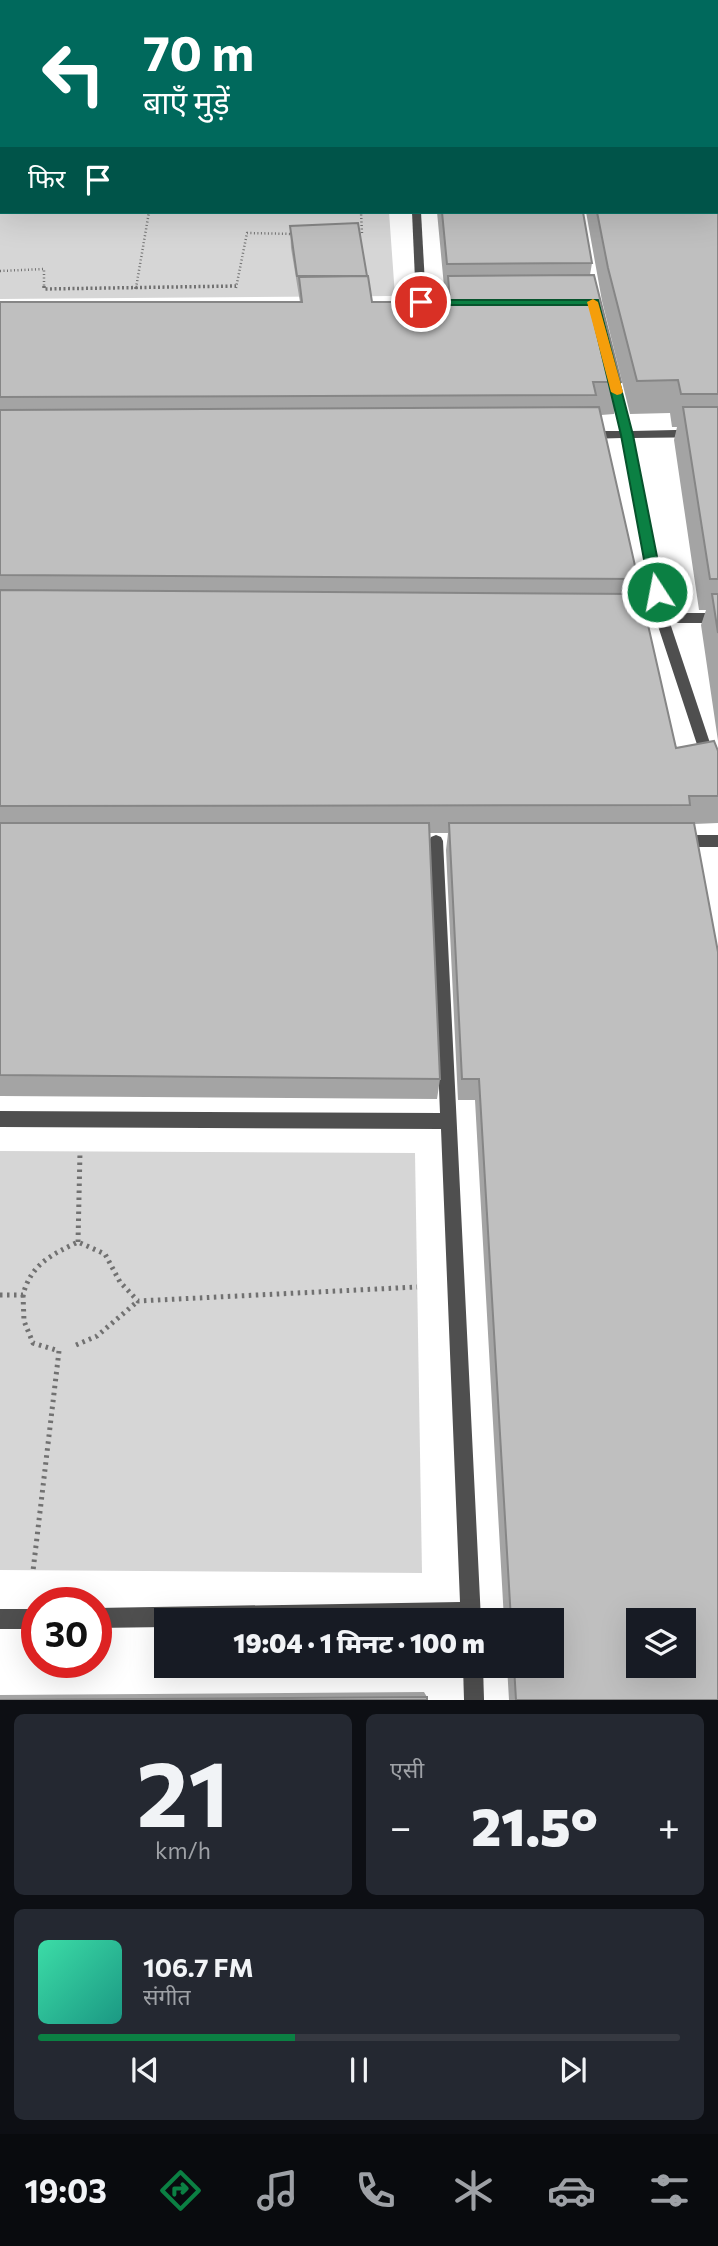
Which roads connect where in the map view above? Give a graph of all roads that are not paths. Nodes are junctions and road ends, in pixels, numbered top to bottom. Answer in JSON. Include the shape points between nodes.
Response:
{"nodes":[{"id":1,"x":416,"y":214,"type":"edge"},
{"id":2,"x":408,"y":302,"type":"edge"},
{"id":3,"x":421,"y":302,"type":"junction"},
{"id":4,"x":435,"y":302,"type":"edge"},
{"id":5,"x":611,"y":368,"type":"edge"},
{"id":6,"x":718,"y":433,"type":"edge"},
{"id":7,"x":572,"y":435,"type":"edge"},
{"id":8,"x":627,"y":435,"type":"junction"},
{"id":9,"x":620,"y":618,"type":"edge"},
{"id":10,"x":662,"y":618,"type":"junction"},
{"id":11,"x":718,"y":618,"type":"edge"},
{"id":12,"x":718,"y":787,"type":"edge"},
{"id":13,"x":436,"y":841,"type":"dead end"},
{"id":14,"x":664,"y":841,"type":"edge"},
{"id":15,"x":718,"y":841,"type":"edge"},
{"id":16,"x":0,"y":1119,"type":"edge"},
{"id":17,"x":449,"y":1121,"type":"junction"},
{"id":18,"x":471,"y":1608,"type":"edge"},
{"id":19,"x":112,"y":1618,"type":"edge"},
{"id":20,"x":154,"y":1618,"type":"edge"},
{"id":21,"x":0,"y":1619,"type":"edge"},
{"id":22,"x":21,"y":1619,"type":"edge"},
{"id":23,"x":473,"y":1678,"type":"edge"},
{"id":24,"x":474,"y":1700,"type":"edge"}],
"edges":[{"from":1,"to":3,"type":"street"},
{"from":2,"to":3,"type":"street"},
{"from":3,"to":4,"type":"street"},
{"from":5,"to":8,"type":"street"},
{"from":6,"to":8,"type":"street"},
{"from":7,"to":8,"type":"street"},
{"from":8,"to":10,"type":"street"},
{"from":9,"to":10,"type":"street"},
{"from":10,"to":11,"type":"street"},
{"from":10,"to":12,"type":"street"},
{"from":13,"to":17,"type":"street"},
{"from":14,"to":15,"type":"street"},
{"from":16,"to":17,"type":"street"},
{"from":17,"to":18,"type":"street"},
{"from":19,"to":20,"type":"street"},
{"from":21,"to":22,"type":"street"},
{"from":23,"to":24,"type":"street"}]}
